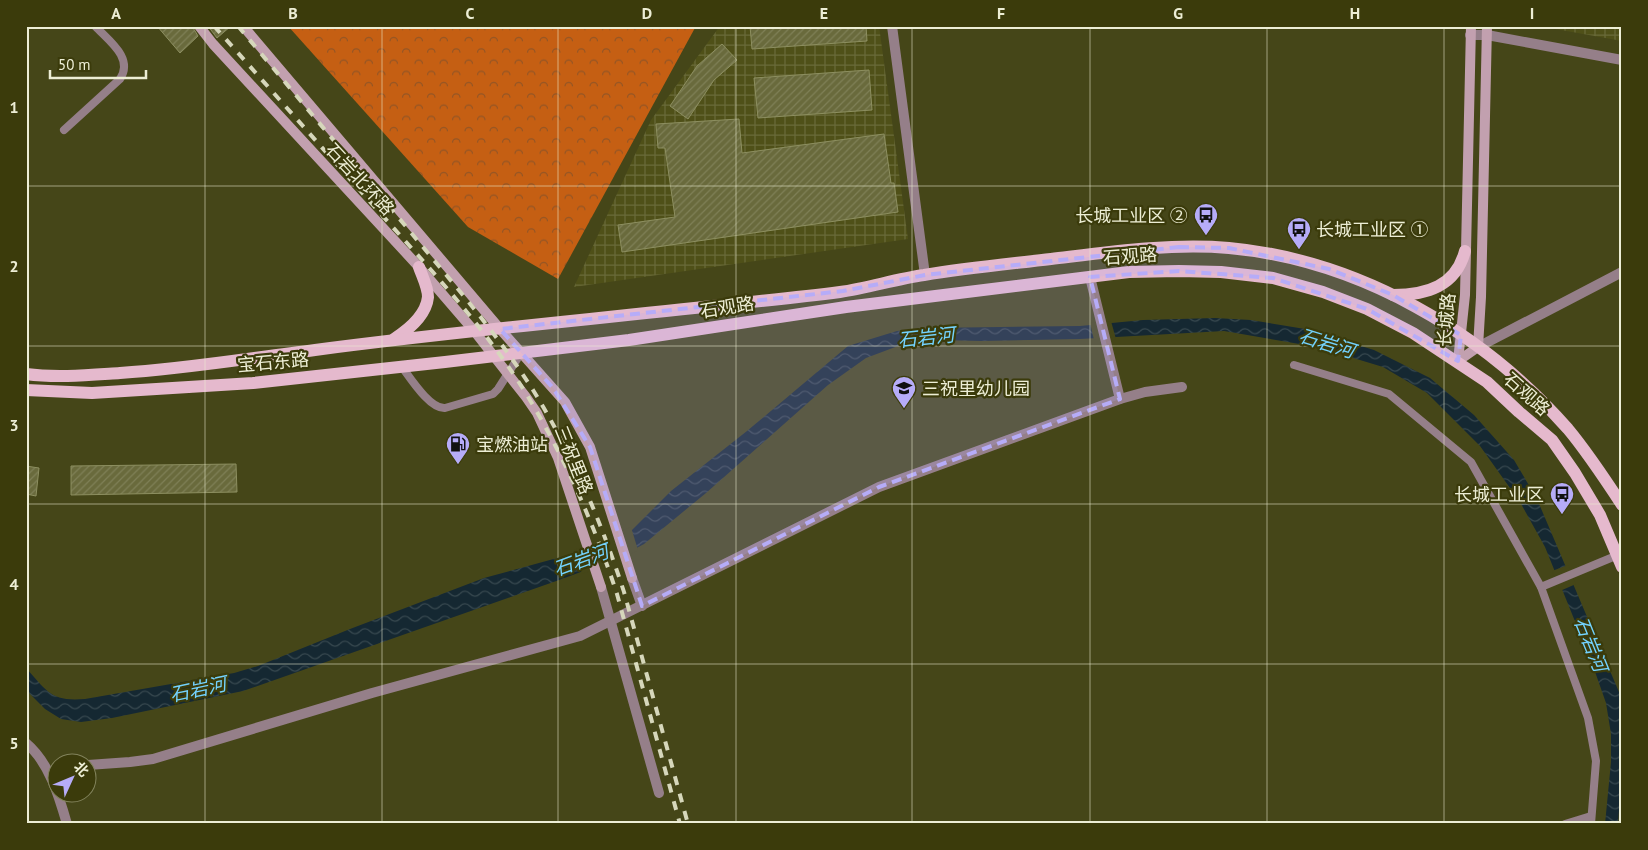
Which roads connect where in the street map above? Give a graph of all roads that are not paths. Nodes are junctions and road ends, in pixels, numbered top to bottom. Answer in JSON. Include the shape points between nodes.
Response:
{"nodes":[{"id":1,"x":95,"y":26,"type":"edge"},
{"id":2,"x":199,"y":26,"type":"edge"},
{"id":3,"x":243,"y":26,"type":"edge"},
{"id":4,"x":892,"y":26,"type":"edge"},
{"id":5,"x":1494,"y":26,"type":"edge"},
{"id":6,"x":1470,"y":30,"type":"edge"},
{"id":7,"x":1487,"y":30,"type":"edge"},
{"id":8,"x":1622,"y":60,"type":"edge"},
{"id":9,"x":64,"y":130,"type":"dead end"},
{"id":10,"x":1465,"y":251,"type":"junction"},
{"id":11,"x":418,"y":267,"type":"junction"},
{"id":12,"x":1622,"y":272,"type":"edge"},
{"id":13,"x":925,"y":274,"type":"junction"},
{"id":14,"x":1090,"y":277,"type":"junction"},
{"id":15,"x":1393,"y":295,"type":"junction"},
{"id":16,"x":500,"y":330,"type":"junction"},
{"id":17,"x":475,"y":332,"type":"junction"},
{"id":18,"x":1461,"y":336,"type":"junction"},
{"id":19,"x":392,"y":340,"type":"junction"},
{"id":20,"x":1478,"y":348,"type":"junction"},
{"id":21,"x":521,"y":353,"type":"junction"},
{"id":22,"x":495,"y":356,"type":"junction"},
{"id":23,"x":1458,"y":361,"type":"junction"},
{"id":24,"x":1294,"y":365,"type":"dead end"},
{"id":25,"x":402,"y":367,"type":"junction"},
{"id":26,"x":508,"y":373,"type":"junction"},
{"id":27,"x":26,"y":374,"type":"edge"},
{"id":28,"x":1182,"y":386,"type":"dead end"},
{"id":29,"x":26,"y":390,"type":"edge"},
{"id":30,"x":1120,"y":399,"type":"junction"},
{"id":31,"x":1618,"y":491,"type":"edge"},
{"id":32,"x":1622,"y":505,"type":"edge"},
{"id":33,"x":1620,"y":561,"type":"edge"},
{"id":34,"x":1545,"y":586,"type":"junction"},
{"id":35,"x":642,"y":606,"type":"junction"},
{"id":36,"x":611,"y":622,"type":"junction"},
{"id":37,"x":26,"y":743,"type":"edge"},
{"id":38,"x":98,"y":764,"type":"edge"},
{"id":39,"x":46,"y":767,"type":"joint"},
{"id":40,"x":659,"y":793,"type":"dead end"},
{"id":41,"x":1591,"y":820,"type":"edge"},
{"id":42,"x":67,"y":824,"type":"edge"},
{"id":43,"x":1565,"y":824,"type":"edge"}],
"edges":[{"from":1,"to":9,"type":"lane","via":[[124,59],[123,74]]},
{"from":2,"to":11,"type":"street","name":"石岩北环路"},
{"from":3,"to":16,"type":"street","name":"石岩北环路"},
{"from":4,"to":13,"type":"street"},
{"from":5,"to":7,"type":"lane"},
{"from":6,"to":7,"type":"street"},
{"from":6,"to":10,"type":"street","name":"长城路"},
{"from":7,"to":8,"type":"street"},
{"from":7,"to":20,"type":"street","name":"长城路"},
{"from":10,"to":15,"type":"main road","via":[[1458,269],[1442,284],[1417,294]]},
{"from":10,"to":18,"type":"street","name":"长城路"},
{"from":11,"to":17,"type":"street","name":"石岩北环路"},
{"from":11,"to":19,"type":"main road","via":[[427,288],[425,307],[409,328]]},
{"from":12,"to":20,"type":"street"},
{"from":13,"to":15,"type":"main road","name":"石观路","via":[[1119,251],[1229,248],[1283,256],[1320,266]]},
{"from":13,"to":16,"type":"main road","name":"石观路","via":[[844,291]]},
{"from":14,"to":21,"type":"main road","name":"石观路","via":[[846,307]]},
{"from":14,"to":23,"type":"main road","name":"石观路","via":[[1179,271],[1273,278],[1367,309]]},
{"from":14,"to":30,"type":"street"},
{"from":15,"to":18,"type":"main road","name":"石观路"},
{"from":16,"to":17,"type":"main road","name":"宝石东路"},
{"from":16,"to":21,"type":"street","name":"石岩北环路"},
{"from":17,"to":19,"type":"main road","name":"宝石东路"},
{"from":17,"to":22,"type":"street","name":"石岩北环路"},
{"from":18,"to":20,"type":"main road","name":"石观路"},
{"from":18,"to":23,"type":"street","name":"长城路"},
{"from":19,"to":27,"type":"main road","name":"宝石东路","via":[[154,371],[94,375]]},
{"from":20,"to":23,"type":"street","name":"长城路"},
{"from":20,"to":31,"type":"main road","name":"石观路","via":[[1502,365],[1566,427]]},
{"from":21,"to":22,"type":"main road","name":"宝石东路"},
{"from":21,"to":26,"type":"lane"},
{"from":21,"to":35,"type":"street","name":"三祝里路","via":[[565,402],[580,426],[590,447]]},
{"from":22,"to":25,"type":"main road","name":"宝石东路"},
{"from":22,"to":26,"type":"street","name":"三祝里路"},
{"from":23,"to":33,"type":"main road","name":"石观路","via":[[1488,382],[1552,440],[1600,516]]},
{"from":24,"to":34,"type":"lane","via":[[1389,394],[1471,462]]},
{"from":25,"to":26,"type":"lane","via":[[432,404],[440,408],[493,394]]},
{"from":25,"to":29,"type":"main road","name":"宝石东路","via":[[253,383],[101,392]]},
{"from":26,"to":36,"type":"street","name":"三祝里路","via":[[532,405],[558,458]]},
{"from":28,"to":30,"type":"street"},
{"from":30,"to":35,"type":"street","via":[[879,487]]},
{"from":31,"to":32,"type":"main road","name":"石观路"},
{"from":33,"to":34,"type":"lane","via":[[1584,570]]},
{"from":34,"to":41,"type":"lane","via":[[1588,718],[1596,761]]},
{"from":35,"to":36,"type":"street"},
{"from":36,"to":38,"type":"street","via":[[580,636],[372,693],[182,751],[153,759]]},
{"from":36,"to":40,"type":"street"},
{"from":37,"to":39,"type":"street"},
{"from":39,"to":42,"type":"street"},
{"from":41,"to":43,"type":"lane"}]}
